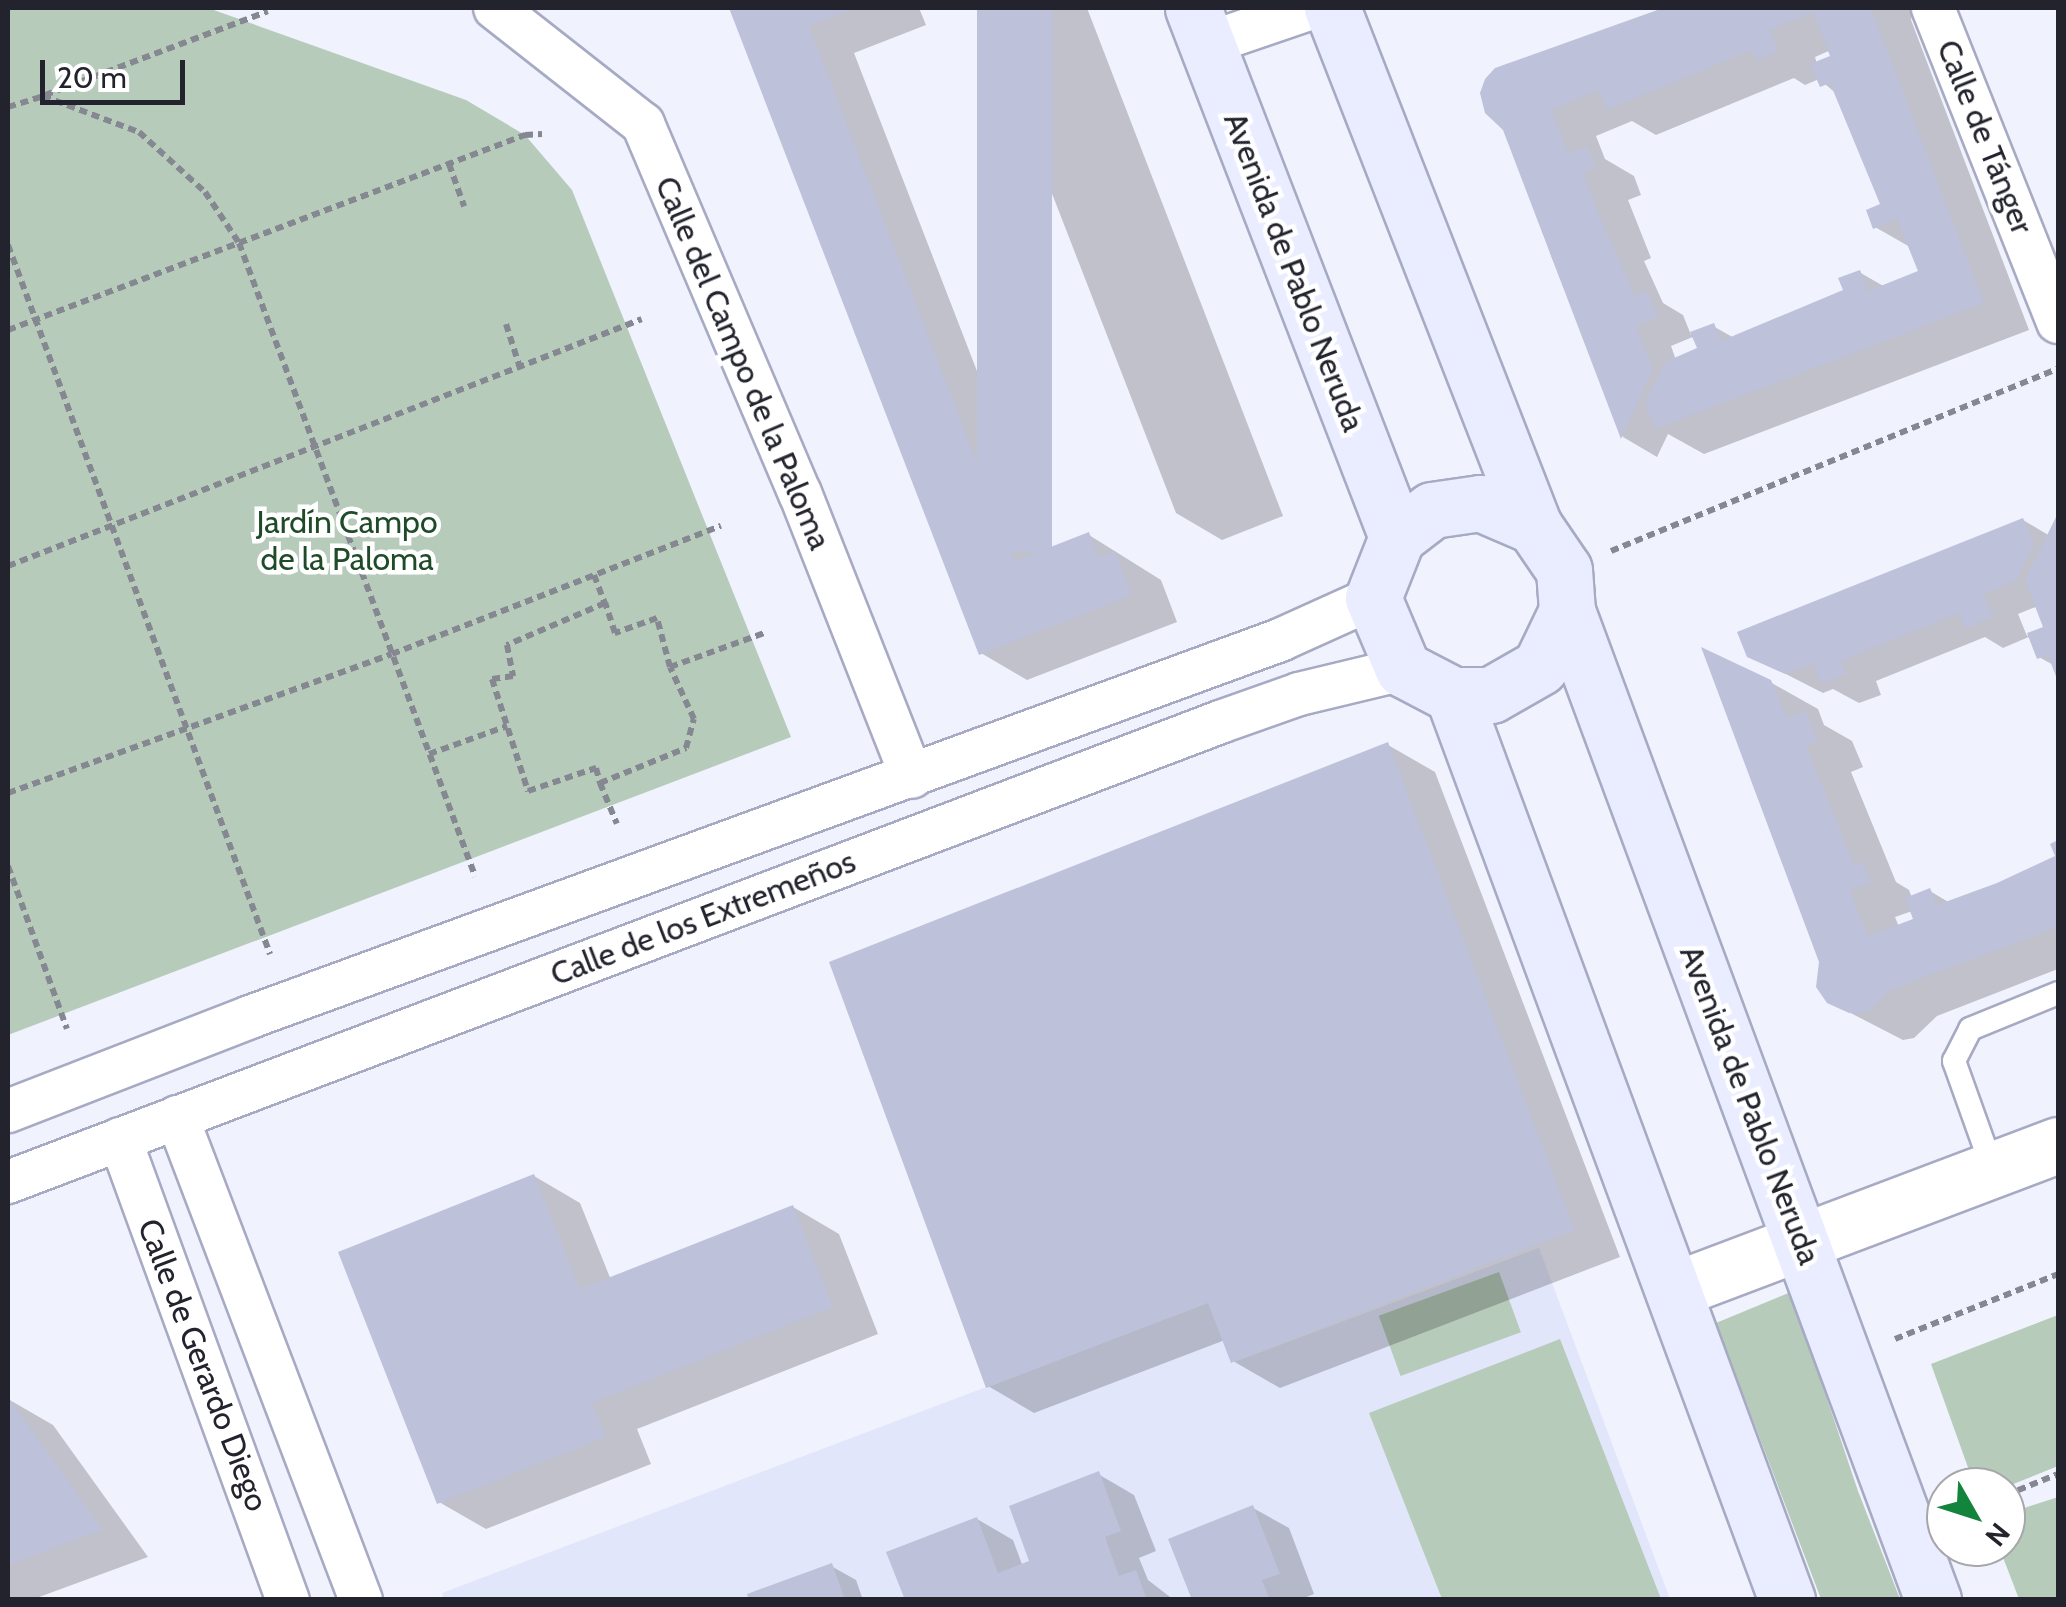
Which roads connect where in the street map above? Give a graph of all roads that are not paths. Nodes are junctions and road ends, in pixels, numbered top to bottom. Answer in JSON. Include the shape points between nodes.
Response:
{"nodes":[{"id":1,"x":495,"y":8,"type":"edge"},
{"id":2,"x":1312,"y":8,"type":"edge"},
{"id":3,"x":1332,"y":8,"type":"edge"},
{"id":4,"x":1933,"y":8,"type":"edge"},
{"id":5,"x":1200,"y":26,"type":"edge"},
{"id":6,"x":2058,"y":322,"type":"edge"},
{"id":7,"x":1534,"y":526,"type":"junction"},
{"id":8,"x":1396,"y":536,"type":"junction"},
{"id":9,"x":1565,"y":590,"type":"junction"},
{"id":10,"x":1374,"y":598,"type":"junction"},
{"id":11,"x":1402,"y":669,"type":"junction"},
{"id":12,"x":1453,"y":695,"type":"junction"},
{"id":13,"x":912,"y":777,"type":"junction"},
{"id":14,"x":2058,"y":993,"type":"edge"},
{"id":15,"x":8,"y":1111,"type":"edge"},
{"id":16,"x":177,"y":1118,"type":"junction"},
{"id":17,"x":120,"y":1139,"type":"junction"},
{"id":18,"x":2058,"y":1145,"type":"edge"},
{"id":19,"x":1993,"y":1170,"type":"junction"},
{"id":20,"x":8,"y":1182,"type":"edge"},
{"id":21,"x":1801,"y":1241,"type":"junction"},
{"id":22,"x":1674,"y":1290,"type":"junction"},
{"id":23,"x":355,"y":1583,"type":"edge"},
{"id":24,"x":279,"y":1597,"type":"edge"},
{"id":25,"x":1787,"y":1600,"type":"edge"},
{"id":26,"x":1933,"y":1600,"type":"edge"}],
"edges":[{"from":1,"to":13,"type":"street","name":"Calle del Campo de la Paloma","via":[[644,124]]},
{"from":2,"to":5,"type":"street"},
{"from":3,"to":7,"type":"main road"},
{"from":4,"to":6,"type":"street","name":"Calle de Tánger"},
{"from":5,"to":8,"type":"main road","name":"Avenida de Pablo Neruda"},
{"from":7,"to":8,"type":"main road","via":[[1480,503],[1432,510]]},
{"from":7,"to":9,"type":"main road"},
{"from":8,"to":10,"type":"main road"},
{"from":9,"to":12,"type":"main road","via":[[1540,667],[1491,694]]},
{"from":9,"to":21,"type":"main road","name":"Avenida de Pablo Neruda"},
{"from":10,"to":11,"type":"main road"},
{"from":10,"to":13,"type":"street","name":"Calle de los Extremeños","via":[[1280,640]]},
{"from":11,"to":12,"type":"main road"},
{"from":11,"to":16,"type":"street","name":"Calle de los Extremeños","via":[[1299,694]]},
{"from":12,"to":22,"type":"main road"},
{"from":13,"to":15,"type":"street","name":"Calle de los Extremeños"},
{"from":14,"to":19,"type":"lane","via":[[1970,1028],[1954,1061]]},
{"from":16,"to":17,"type":"street","name":"Calle de los Extremeños"},
{"from":16,"to":23,"type":"street","name":"Calle de Gerardo Diego"},
{"from":17,"to":20,"type":"street","name":"Calle de los Extremeños"},
{"from":17,"to":24,"type":"street","name":"Calle de Gerardo Diego"},
{"from":18,"to":19,"type":"street"},
{"from":19,"to":21,"type":"street"},
{"from":21,"to":22,"type":"street"},
{"from":21,"to":26,"type":"main road","name":"Avenida de Pablo Neruda"},
{"from":22,"to":25,"type":"main road"},
{"from":23,"to":24,"type":"street","name":"Calle de Gerardo Diego"}]}
